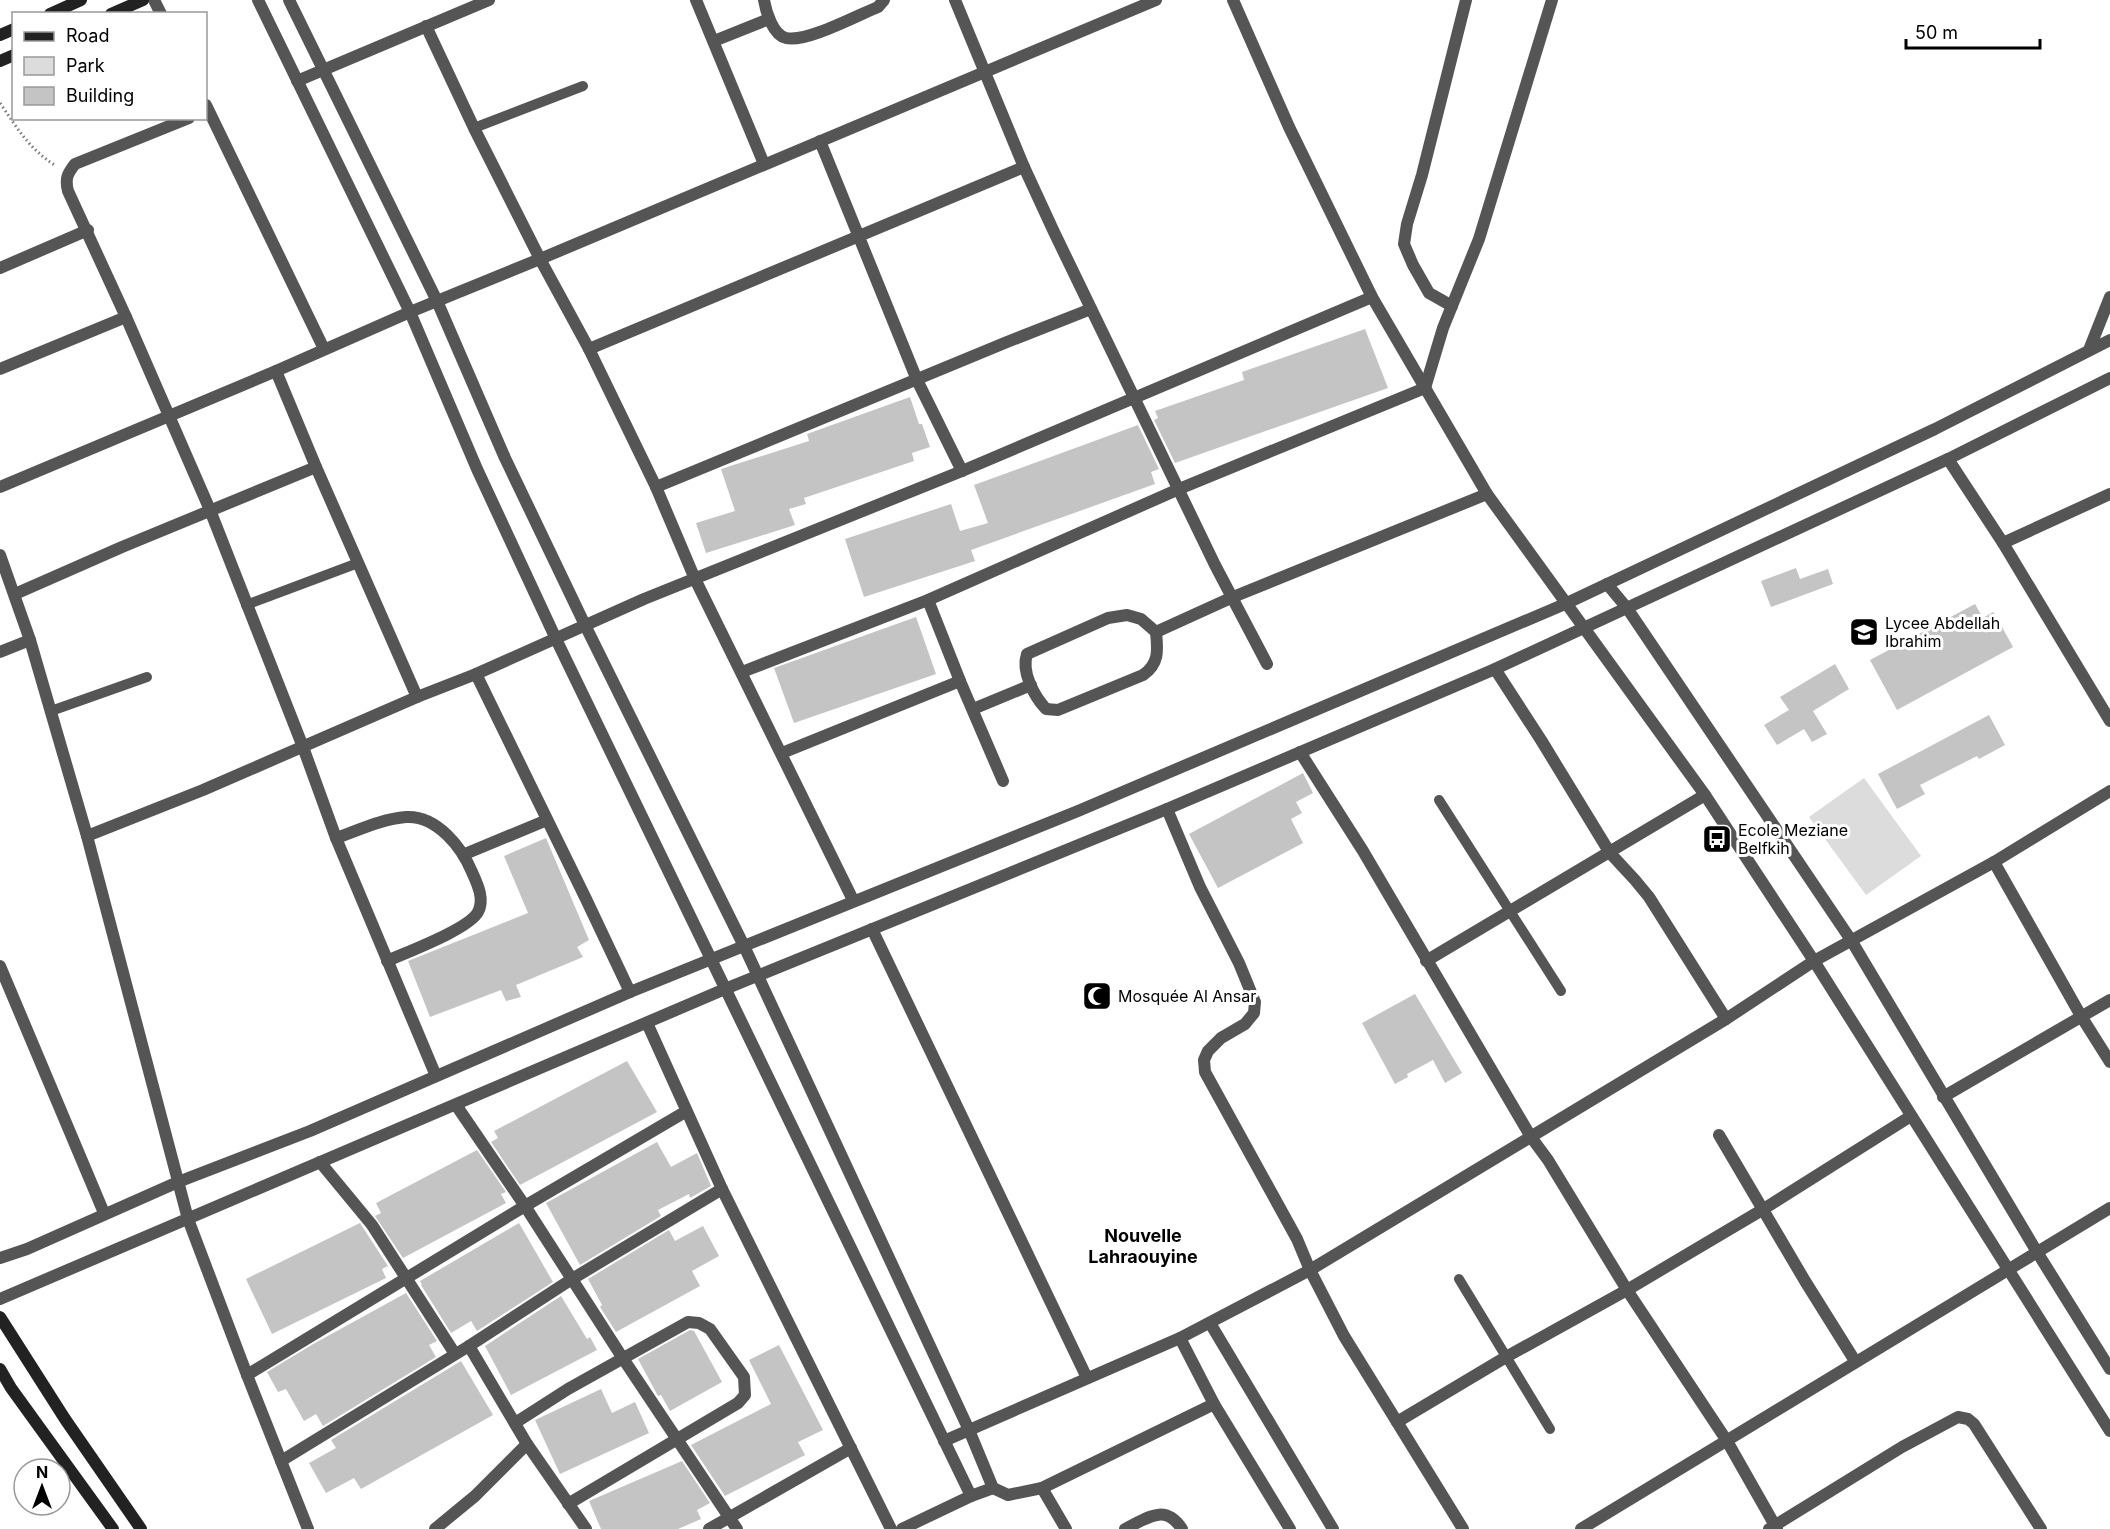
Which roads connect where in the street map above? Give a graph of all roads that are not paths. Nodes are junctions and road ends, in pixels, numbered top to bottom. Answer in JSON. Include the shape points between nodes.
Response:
{"nodes":[{"id":1,"x":81,"y":0,"type":"edge"},
{"id":2,"x":143,"y":0,"type":"edge"},
{"id":3,"x":258,"y":0,"type":"edge"},
{"id":4,"x":289,"y":0,"type":"edge"},
{"id":5,"x":489,"y":0,"type":"edge"},
{"id":6,"x":696,"y":0,"type":"edge"},
{"id":7,"x":764,"y":0,"type":"edge"},
{"id":8,"x":884,"y":0,"type":"edge"},
{"id":9,"x":955,"y":0,"type":"edge"},
{"id":10,"x":1156,"y":0,"type":"edge"},
{"id":11,"x":1233,"y":0,"type":"edge"},
{"id":12,"x":1466,"y":0,"type":"edge"},
{"id":13,"x":1552,"y":0,"type":"edge"},
{"id":14,"x":54,"y":12,"type":"edge"},
{"id":15,"x":116,"y":12,"type":"edge"},
{"id":16,"x":769,"y":19,"type":"junction"},
{"id":17,"x":426,"y":26,"type":"junction"},
{"id":18,"x":714,"y":41,"type":"junction"},
{"id":19,"x":323,"y":69,"type":"junction"},
{"id":20,"x":986,"y":72,"type":"junction"},
{"id":21,"x":297,"y":81,"type":"junction"},
{"id":22,"x":583,"y":86,"type":"dead end"},
{"id":23,"x":207,"y":111,"type":"edge"},
{"id":24,"x":184,"y":120,"type":"edge"},
{"id":25,"x":474,"y":128,"type":"junction"},
{"id":26,"x":820,"y":141,"type":"junction"},
{"id":27,"x":764,"y":164,"type":"junction"},
{"id":28,"x":1024,"y":167,"type":"junction"},
{"id":29,"x":88,"y":230,"type":"junction"},
{"id":30,"x":858,"y":236,"type":"junction"},
{"id":31,"x":540,"y":259,"type":"junction"},
{"id":32,"x":0,"y":268,"type":"edge"},
{"id":33,"x":1372,"y":297,"type":"junction"},
{"id":34,"x":2110,"y":297,"type":"edge"},
{"id":35,"x":437,"y":301,"type":"junction"},
{"id":36,"x":1452,"y":306,"type":"junction"},
{"id":37,"x":1091,"y":309,"type":"junction"},
{"id":38,"x":410,"y":312,"type":"junction"},
{"id":39,"x":126,"y":317,"type":"junction"},
{"id":40,"x":2110,"y":340,"type":"edge"},
{"id":41,"x":324,"y":349,"type":"junction"},
{"id":42,"x":590,"y":349,"type":"junction"},
{"id":43,"x":2089,"y":350,"type":"junction"},
{"id":44,"x":0,"y":369,"type":"edge"},
{"id":45,"x":276,"y":371,"type":"junction"},
{"id":46,"x":2110,"y":378,"type":"edge"},
{"id":47,"x":917,"y":380,"type":"junction"},
{"id":48,"x":1425,"y":388,"type":"junction"},
{"id":49,"x":1136,"y":398,"type":"junction"},
{"id":50,"x":170,"y":415,"type":"junction"},
{"id":51,"x":1948,"y":459,"type":"junction"},
{"id":52,"x":316,"y":467,"type":"junction"},
{"id":53,"x":962,"y":471,"type":"junction"},
{"id":54,"x":0,"y":487,"type":"edge"},
{"id":55,"x":656,"y":487,"type":"junction"},
{"id":56,"x":1179,"y":489,"type":"junction"},
{"id":57,"x":1487,"y":494,"type":"junction"},
{"id":58,"x":2110,"y":496,"type":"edge"},
{"id":59,"x":210,"y":510,"type":"junction"},
{"id":60,"x":2003,"y":543,"type":"junction"},
{"id":61,"x":0,"y":555,"type":"edge"},
{"id":62,"x":358,"y":563,"type":"junction"},
{"id":63,"x":695,"y":579,"type":"junction"},
{"id":64,"x":1608,"y":584,"type":"junction"},
{"id":65,"x":15,"y":594,"type":"junction"},
{"id":66,"x":1233,"y":597,"type":"junction"},
{"id":67,"x":928,"y":600,"type":"junction"},
{"id":68,"x":1565,"y":604,"type":"junction"},
{"id":69,"x":246,"y":605,"type":"junction"},
{"id":70,"x":1627,"y":608,"type":"junction"},
{"id":71,"x":585,"y":625,"type":"junction"},
{"id":72,"x":1583,"y":628,"type":"junction"},
{"id":73,"x":1156,"y":632,"type":"junction"},
{"id":74,"x":556,"y":639,"type":"junction"},
{"id":75,"x":30,"y":640,"type":"junction"},
{"id":76,"x":0,"y":652,"type":"edge"},
{"id":77,"x":1267,"y":664,"type":"dead end"},
{"id":78,"x":1495,"y":669,"type":"junction"},
{"id":79,"x":742,"y":672,"type":"junction"},
{"id":80,"x":476,"y":674,"type":"junction"},
{"id":81,"x":147,"y":677,"type":"dead end"},
{"id":82,"x":960,"y":681,"type":"junction"},
{"id":83,"x":1030,"y":685,"type":"junction"},
{"id":84,"x":417,"y":697,"type":"junction"},
{"id":85,"x":973,"y":709,"type":"junction"},
{"id":86,"x":51,"y":711,"type":"junction"},
{"id":87,"x":2110,"y":721,"type":"edge"},
{"id":88,"x":303,"y":747,"type":"junction"},
{"id":89,"x":1300,"y":752,"type":"junction"},
{"id":90,"x":782,"y":753,"type":"junction"},
{"id":91,"x":1003,"y":781,"type":"dead end"},
{"id":92,"x":2110,"y":791,"type":"edge"},
{"id":93,"x":1705,"y":795,"type":"junction"},
{"id":94,"x":1439,"y":800,"type":"dead end"},
{"id":95,"x":1167,"y":809,"type":"junction"},
{"id":96,"x":547,"y":820,"type":"junction"},
{"id":97,"x":87,"y":836,"type":"junction"},
{"id":98,"x":336,"y":838,"type":"junction"},
{"id":99,"x":1610,"y":853,"type":"junction"},
{"id":100,"x":465,"y":854,"type":"junction"},
{"id":101,"x":1994,"y":862,"type":"junction"},
{"id":102,"x":853,"y":900,"type":"junction"},
{"id":103,"x":1510,"y":910,"type":"junction"},
{"id":104,"x":872,"y":929,"type":"junction"},
{"id":105,"x":1851,"y":940,"type":"junction"},
{"id":106,"x":744,"y":946,"type":"junction"},
{"id":107,"x":712,"y":958,"type":"junction"},
{"id":108,"x":387,"y":961,"type":"junction"},
{"id":109,"x":1426,"y":961,"type":"junction"},
{"id":110,"x":1814,"y":961,"type":"junction"},
{"id":111,"x":0,"y":966,"type":"edge"},
{"id":112,"x":757,"y":976,"type":"junction"},
{"id":113,"x":725,"y":989,"type":"junction"},
{"id":114,"x":1561,"y":991,"type":"dead end"},
{"id":115,"x":630,"y":992,"type":"junction"},
{"id":116,"x":2110,"y":1000,"type":"edge"},
{"id":117,"x":2081,"y":1016,"type":"junction"},
{"id":118,"x":1726,"y":1019,"type":"junction"},
{"id":119,"x":647,"y":1023,"type":"junction"},
{"id":120,"x":2110,"y":1062,"type":"edge"},
{"id":121,"x":436,"y":1076,"type":"junction"},
{"id":122,"x":1943,"y":1097,"type":"junction"},
{"id":123,"x":456,"y":1105,"type":"junction"},
{"id":124,"x":685,"y":1112,"type":"junction"},
{"id":125,"x":1911,"y":1116,"type":"junction"},
{"id":126,"x":1719,"y":1135,"type":"dead end"},
{"id":127,"x":1531,"y":1137,"type":"junction"},
{"id":128,"x":320,"y":1162,"type":"junction"},
{"id":129,"x":178,"y":1182,"type":"junction"},
{"id":130,"x":722,"y":1189,"type":"junction"},
{"id":131,"x":525,"y":1206,"type":"junction"},
{"id":132,"x":2110,"y":1208,"type":"edge"},
{"id":133,"x":1762,"y":1210,"type":"junction"},
{"id":134,"x":104,"y":1213,"type":"junction"},
{"id":135,"x":188,"y":1219,"type":"junction"},
{"id":136,"x":2037,"y":1252,"type":"junction"},
{"id":137,"x":0,"y":1258,"type":"edge"},
{"id":138,"x":1310,"y":1270,"type":"junction"},
{"id":139,"x":2008,"y":1271,"type":"junction"},
{"id":140,"x":406,"y":1279,"type":"junction"},
{"id":141,"x":572,"y":1279,"type":"junction"},
{"id":142,"x":1459,"y":1279,"type":"dead end"},
{"id":143,"x":1627,"y":1290,"type":"junction"},
{"id":144,"x":0,"y":1299,"type":"edge"},
{"id":145,"x":0,"y":1317,"type":"edge"},
{"id":146,"x":1210,"y":1323,"type":"junction"},
{"id":147,"x":1180,"y":1338,"type":"junction"},
{"id":148,"x":469,"y":1346,"type":"junction"},
{"id":149,"x":455,"y":1354,"type":"junction"},
{"id":150,"x":622,"y":1357,"type":"junction"},
{"id":151,"x":1506,"y":1357,"type":"junction"},
{"id":152,"x":1855,"y":1361,"type":"junction"},
{"id":153,"x":0,"y":1369,"type":"edge"},
{"id":154,"x":2110,"y":1369,"type":"edge"},
{"id":155,"x":247,"y":1376,"type":"junction"},
{"id":156,"x":1087,"y":1378,"type":"junction"},
{"id":157,"x":1214,"y":1404,"type":"junction"},
{"id":158,"x":515,"y":1422,"type":"junction"},
{"id":159,"x":1397,"y":1422,"type":"junction"},
{"id":160,"x":1550,"y":1429,"type":"dead end"},
{"id":161,"x":969,"y":1430,"type":"junction"},
{"id":162,"x":2110,"y":1431,"type":"edge"},
{"id":163,"x":677,"y":1439,"type":"junction"},
{"id":164,"x":944,"y":1441,"type":"junction"},
{"id":165,"x":1727,"y":1441,"type":"junction"},
{"id":166,"x":527,"y":1444,"type":"junction"},
{"id":167,"x":851,"y":1448,"type":"junction"},
{"id":168,"x":281,"y":1461,"type":"junction"},
{"id":169,"x":993,"y":1488,"type":"junction"},
{"id":170,"x":1041,"y":1488,"type":"junction"},
{"id":171,"x":971,"y":1496,"type":"junction"},
{"id":172,"x":568,"y":1504,"type":"junction"},
{"id":173,"x":728,"y":1517,"type":"junction"},
{"id":174,"x":1774,"y":1528,"type":"edge"},
{"id":175,"x":114,"y":1529,"type":"edge"},
{"id":176,"x":141,"y":1529,"type":"edge"},
{"id":177,"x":308,"y":1529,"type":"edge"},
{"id":178,"x":435,"y":1529,"type":"edge"},
{"id":179,"x":586,"y":1529,"type":"edge"},
{"id":180,"x":709,"y":1529,"type":"edge"},
{"id":181,"x":737,"y":1529,"type":"edge"},
{"id":182,"x":891,"y":1529,"type":"edge"},
{"id":183,"x":902,"y":1529,"type":"edge"},
{"id":184,"x":1066,"y":1529,"type":"edge"},
{"id":185,"x":1125,"y":1529,"type":"edge"},
{"id":186,"x":1182,"y":1529,"type":"edge"},
{"id":187,"x":1290,"y":1529,"type":"edge"},
{"id":188,"x":1333,"y":1529,"type":"edge"},
{"id":189,"x":1463,"y":1529,"type":"edge"},
{"id":190,"x":1581,"y":1529,"type":"edge"},
{"id":191,"x":2041,"y":1529,"type":"edge"}],
"edges":[{"from":1,"to":14,"type":"main road"},
{"from":2,"to":15,"type":"main road"},
{"from":3,"to":21,"type":"street"},
{"from":4,"to":19,"type":"street"},
{"from":5,"to":17,"type":"street"},
{"from":6,"to":18,"type":"street"},
{"from":7,"to":16,"type":"street"},
{"from":8,"to":16,"type":"street","via":[[878,7],[800,39],[784,38]]},
{"from":9,"to":20,"type":"street"},
{"from":10,"to":20,"type":"street"},
{"from":11,"to":33,"type":"street","via":[[1289,127]]},
{"from":12,"to":36,"type":"street","via":[[1404,244],[1429,293]]},
{"from":13,"to":36,"type":"street","via":[[1479,239]]},
{"from":16,"to":18,"type":"street"},
{"from":17,"to":19,"type":"street"},
{"from":17,"to":25,"type":"street"},
{"from":18,"to":27,"type":"street"},
{"from":19,"to":21,"type":"street"},
{"from":19,"to":35,"type":"street"},
{"from":20,"to":26,"type":"street"},
{"from":20,"to":28,"type":"street"},
{"from":21,"to":38,"type":"street"},
{"from":22,"to":25,"type":"lane"},
{"from":23,"to":41,"type":"street"},
{"from":24,"to":29,"type":"street","via":[[75,164],[66,184]]},
{"from":25,"to":31,"type":"street"},
{"from":26,"to":27,"type":"street"},
{"from":26,"to":30,"type":"street"},
{"from":27,"to":31,"type":"street"},
{"from":28,"to":30,"type":"street"},
{"from":28,"to":37,"type":"street"},
{"from":29,"to":32,"type":"street"},
{"from":29,"to":39,"type":"street"},
{"from":30,"to":42,"type":"street"},
{"from":30,"to":47,"type":"street"},
{"from":31,"to":35,"type":"street"},
{"from":31,"to":42,"type":"street"},
{"from":33,"to":48,"type":"street"},
{"from":33,"to":49,"type":"street"},
{"from":34,"to":43,"type":"street"},
{"from":35,"to":38,"type":"street"},
{"from":35,"to":71,"type":"street","via":[[505,458]]},
{"from":36,"to":48,"type":"street"},
{"from":37,"to":47,"type":"street"},
{"from":37,"to":49,"type":"street"},
{"from":38,"to":41,"type":"street"},
{"from":38,"to":74,"type":"street"},
{"from":39,"to":44,"type":"street"},
{"from":39,"to":50,"type":"street"},
{"from":40,"to":43,"type":"street"},
{"from":41,"to":45,"type":"street"},
{"from":42,"to":55,"type":"street"},
{"from":43,"to":64,"type":"street","via":[[1935,429]]},
{"from":45,"to":50,"type":"street"},
{"from":45,"to":52,"type":"street"},
{"from":46,"to":51,"type":"street"},
{"from":47,"to":53,"type":"street"},
{"from":47,"to":55,"type":"street"},
{"from":48,"to":56,"type":"street"},
{"from":48,"to":57,"type":"street"},
{"from":49,"to":53,"type":"street"},
{"from":49,"to":56,"type":"street"},
{"from":50,"to":54,"type":"street"},
{"from":50,"to":59,"type":"street"},
{"from":51,"to":60,"type":"street"},
{"from":51,"to":70,"type":"street"},
{"from":52,"to":59,"type":"street"},
{"from":52,"to":62,"type":"street"},
{"from":53,"to":63,"type":"street"},
{"from":55,"to":63,"type":"street"},
{"from":56,"to":66,"type":"street"},
{"from":56,"to":67,"type":"street"},
{"from":57,"to":66,"type":"street"},
{"from":57,"to":68,"type":"street"},
{"from":58,"to":60,"type":"street"},
{"from":59,"to":65,"type":"street"},
{"from":59,"to":69,"type":"street"},
{"from":60,"to":87,"type":"street"},
{"from":61,"to":65,"type":"street"},
{"from":62,"to":69,"type":"lane"},
{"from":62,"to":84,"type":"street"},
{"from":63,"to":71,"type":"street"},
{"from":63,"to":79,"type":"street"},
{"from":64,"to":68,"type":"street"},
{"from":64,"to":70,"type":"street"},
{"from":65,"to":75,"type":"street"},
{"from":66,"to":73,"type":"street"},
{"from":66,"to":77,"type":"street"},
{"from":67,"to":79,"type":"street"},
{"from":67,"to":82,"type":"street"},
{"from":68,"to":72,"type":"street"},
{"from":68,"to":102,"type":"street","via":[[1078,811]]},
{"from":69,"to":88,"type":"street"},
{"from":70,"to":72,"type":"street"},
{"from":70,"to":105,"type":"street"},
{"from":71,"to":74,"type":"street"},
{"from":71,"to":106,"type":"street"},
{"from":72,"to":78,"type":"street"},
{"from":72,"to":93,"type":"street"},
{"from":73,"to":83,"type":"street","via":[[1142,619],[1126,615],[1108,618],[1027,654]]},
{"from":73,"to":83,"type":"street","via":[[1155,664],[1151,669],[1085,700],[1050,710],[1042,705]]},
{"from":74,"to":80,"type":"street"},
{"from":74,"to":107,"type":"street"},
{"from":75,"to":76,"type":"street"},
{"from":75,"to":86,"type":"street"},
{"from":78,"to":89,"type":"street"},
{"from":78,"to":99,"type":"street"},
{"from":79,"to":90,"type":"street"},
{"from":80,"to":84,"type":"street"},
{"from":80,"to":96,"type":"street"},
{"from":81,"to":86,"type":"lane"},
{"from":82,"to":85,"type":"street"},
{"from":82,"to":90,"type":"street"},
{"from":83,"to":85,"type":"street"},
{"from":84,"to":88,"type":"street"},
{"from":85,"to":91,"type":"street"},
{"from":86,"to":97,"type":"street"},
{"from":88,"to":97,"type":"street"},
{"from":88,"to":98,"type":"street"},
{"from":89,"to":95,"type":"street"},
{"from":89,"to":109,"type":"street"},
{"from":90,"to":102,"type":"street"},
{"from":92,"to":101,"type":"street"},
{"from":93,"to":99,"type":"street"},
{"from":93,"to":110,"type":"street"},
{"from":94,"to":103,"type":"lane"},
{"from":95,"to":104,"type":"street"},
{"from":95,"to":138,"type":"street","via":[[1255,1002],[1254,1013],[1245,1024],[1208,1051],[1204,1072],[1298,1239]]},
{"from":96,"to":100,"type":"street"},
{"from":96,"to":115,"type":"street"},
{"from":97,"to":129,"type":"street"},
{"from":98,"to":100,"type":"street","via":[[391,819],[414,817],[437,827]]},
{"from":98,"to":108,"type":"street"},
{"from":99,"to":103,"type":"street"},
{"from":99,"to":118,"type":"street","via":[[1655,906]]},
{"from":100,"to":108,"type":"street","via":[[480,890],[478,913],[459,928]]},
{"from":101,"to":105,"type":"street"},
{"from":101,"to":117,"type":"street"},
{"from":102,"to":106,"type":"street"},
{"from":103,"to":109,"type":"street"},
{"from":103,"to":114,"type":"lane"},
{"from":104,"to":112,"type":"street"},
{"from":104,"to":156,"type":"street"},
{"from":105,"to":110,"type":"street"},
{"from":105,"to":122,"type":"street"},
{"from":106,"to":107,"type":"street"},
{"from":106,"to":112,"type":"street"},
{"from":107,"to":113,"type":"street"},
{"from":107,"to":115,"type":"street"},
{"from":108,"to":121,"type":"street"},
{"from":109,"to":127,"type":"street"},
{"from":110,"to":118,"type":"street"},
{"from":110,"to":125,"type":"street"},
{"from":111,"to":134,"type":"street"},
{"from":112,"to":113,"type":"street"},
{"from":112,"to":161,"type":"street"},
{"from":113,"to":119,"type":"street"},
{"from":113,"to":164,"type":"street"},
{"from":115,"to":121,"type":"street"},
{"from":116,"to":117,"type":"street"},
{"from":117,"to":120,"type":"street"},
{"from":117,"to":122,"type":"street"},
{"from":118,"to":127,"type":"street"},
{"from":119,"to":123,"type":"street"},
{"from":119,"to":124,"type":"street"},
{"from":121,"to":129,"type":"street"},
{"from":122,"to":136,"type":"street"},
{"from":123,"to":128,"type":"street"},
{"from":123,"to":131,"type":"street"},
{"from":124,"to":130,"type":"street"},
{"from":124,"to":131,"type":"street"},
{"from":125,"to":133,"type":"street"},
{"from":125,"to":139,"type":"street"},
{"from":126,"to":133,"type":"street"},
{"from":127,"to":138,"type":"street"},
{"from":127,"to":143,"type":"street"},
{"from":128,"to":135,"type":"street"},
{"from":128,"to":140,"type":"street","via":[[372,1225]]},
{"from":129,"to":134,"type":"street"},
{"from":129,"to":135,"type":"street"},
{"from":130,"to":141,"type":"street"},
{"from":130,"to":167,"type":"street"},
{"from":131,"to":140,"type":"street"},
{"from":131,"to":141,"type":"street"},
{"from":132,"to":136,"type":"street"},
{"from":133,"to":143,"type":"street"},
{"from":133,"to":152,"type":"street"},
{"from":134,"to":137,"type":"street"},
{"from":135,"to":144,"type":"street"},
{"from":135,"to":155,"type":"street"},
{"from":136,"to":139,"type":"street"},
{"from":136,"to":154,"type":"street"},
{"from":138,"to":146,"type":"street"},
{"from":138,"to":159,"type":"street","via":[[1344,1336]]},
{"from":139,"to":152,"type":"street"},
{"from":139,"to":162,"type":"street"},
{"from":140,"to":149,"type":"street"},
{"from":140,"to":155,"type":"street"},
{"from":141,"to":148,"type":"street"},
{"from":141,"to":150,"type":"street"},
{"from":142,"to":151,"type":"lane"},
{"from":143,"to":151,"type":"street"},
{"from":143,"to":165,"type":"street"},
{"from":145,"to":176,"type":"main road"},
{"from":146,"to":147,"type":"street"},
{"from":146,"to":188,"type":"street"},
{"from":147,"to":156,"type":"street"},
{"from":147,"to":157,"type":"street"},
{"from":148,"to":149,"type":"street"},
{"from":148,"to":158,"type":"street"},
{"from":149,"to":168,"type":"street"},
{"from":150,"to":158,"type":"street"},
{"from":150,"to":163,"type":"street"},
{"from":150,"to":163,"type":"street","via":[[682,1323],[694,1321],[710,1329],[744,1377],[745,1395],[738,1403]]},
{"from":151,"to":159,"type":"street"},
{"from":151,"to":160,"type":"lane"},
{"from":152,"to":165,"type":"street"},
{"from":153,"to":175,"type":"main road"},
{"from":155,"to":168,"type":"street"},
{"from":156,"to":161,"type":"street"},
{"from":157,"to":170,"type":"street"},
{"from":157,"to":187,"type":"street"},
{"from":158,"to":166,"type":"street"},
{"from":159,"to":189,"type":"street"},
{"from":161,"to":164,"type":"street"},
{"from":161,"to":169,"type":"street"},
{"from":163,"to":172,"type":"street"},
{"from":163,"to":173,"type":"street"},
{"from":164,"to":171,"type":"street"},
{"from":165,"to":174,"type":"street"},
{"from":165,"to":190,"type":"street"},
{"from":166,"to":172,"type":"street"},
{"from":166,"to":178,"type":"street"},
{"from":167,"to":173,"type":"street"},
{"from":167,"to":182,"type":"street"},
{"from":168,"to":177,"type":"street"},
{"from":169,"to":170,"type":"street","via":[[1008,1494]]},
{"from":169,"to":171,"type":"street"},
{"from":170,"to":184,"type":"street"},
{"from":171,"to":183,"type":"street"},
{"from":172,"to":179,"type":"street"},
{"from":173,"to":180,"type":"street"},
{"from":173,"to":181,"type":"street"},
{"from":174,"to":191,"type":"street","via":[[1902,1447],[1958,1418],[1974,1424]]},
{"from":185,"to":186,"type":"street","via":[[1156,1514],[1166,1514]]}]}
